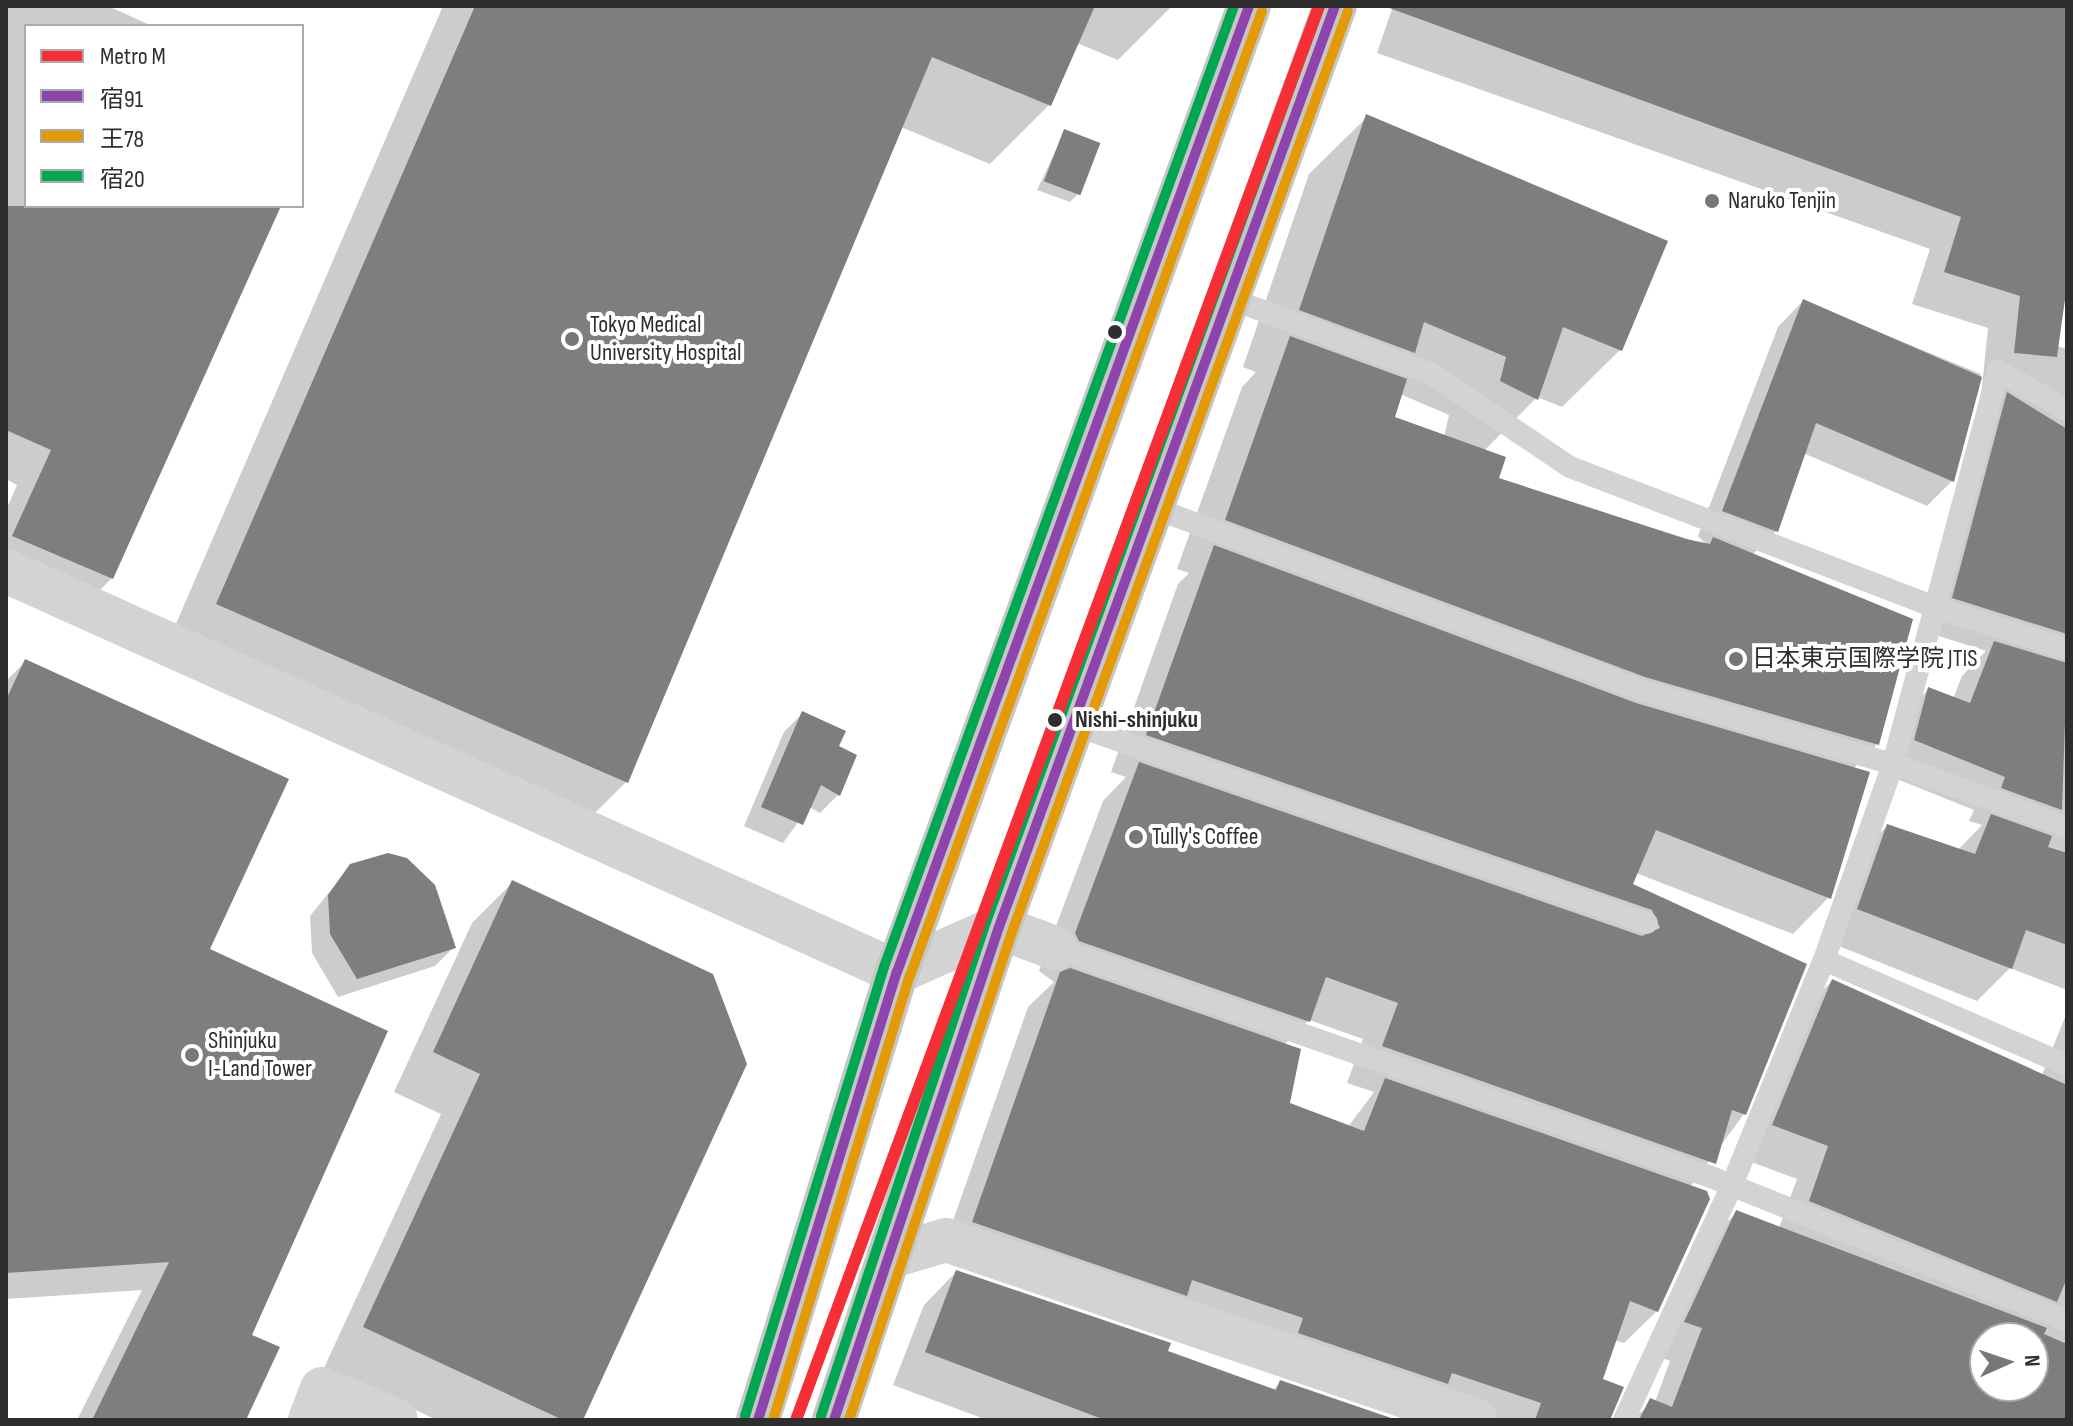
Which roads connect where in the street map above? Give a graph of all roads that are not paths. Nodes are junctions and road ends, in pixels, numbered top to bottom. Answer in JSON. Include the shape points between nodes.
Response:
{"nodes":[{"id":1,"x":1249,"y":6,"type":"edge"},
{"id":2,"x":1335,"y":6,"type":"edge"},
{"id":3,"x":1231,"y":299,"type":"junction"},
{"id":4,"x":2067,"y":410,"type":"edge"},
{"id":5,"x":1154,"y":508,"type":"junction"},
{"id":6,"x":6,"y":571,"type":"edge"},
{"id":7,"x":1937,"y":608,"type":"junction"},
{"id":8,"x":2067,"y":649,"type":"edge"},
{"id":9,"x":1074,"y":725,"type":"junction"},
{"id":10,"x":1893,"y":764,"type":"junction"},
{"id":11,"x":2067,"y":827,"type":"edge"},
{"id":12,"x":1647,"y":923,"type":"dead end"},
{"id":13,"x":999,"y":927,"type":"junction"},
{"id":14,"x":1055,"y":948,"type":"joint"},
{"id":15,"x":1824,"y":960,"type":"junction"},
{"id":16,"x":897,"y":972,"type":"junction"},
{"id":17,"x":2067,"y":1065,"type":"edge"},
{"id":18,"x":1732,"y":1185,"type":"junction"},
{"id":19,"x":889,"y":1257,"type":"junction"},
{"id":20,"x":2067,"y":1321,"type":"edge"},
{"id":21,"x":310,"y":1420,"type":"edge"},
{"id":22,"x":396,"y":1420,"type":"edge"},
{"id":23,"x":758,"y":1420,"type":"edge"},
{"id":24,"x":834,"y":1420,"type":"edge"},
{"id":25,"x":1475,"y":1420,"type":"edge"},
{"id":26,"x":1624,"y":1420,"type":"edge"}],
"edges":[{"from":1,"to":16,"type":"main road"},
{"from":2,"to":3,"type":"main road"},
{"from":3,"to":5,"type":"main road"},
{"from":3,"to":7,"type":"lane","via":[[1432,374],[1570,467]]},
{"from":4,"to":7,"type":"lane","via":[[1998,371]]},
{"from":5,"to":9,"type":"main road"},
{"from":5,"to":10,"type":"lane","via":[[1641,690]]},
{"from":6,"to":16,"type":"street"},
{"from":7,"to":8,"type":"lane"},
{"from":7,"to":10,"type":"lane"},
{"from":9,"to":12,"type":"lane"},
{"from":9,"to":13,"type":"main road"},
{"from":10,"to":11,"type":"lane"},
{"from":10,"to":15,"type":"lane"},
{"from":13,"to":14,"type":"street"},
{"from":13,"to":16,"type":"street"},
{"from":13,"to":19,"type":"main road"},
{"from":14,"to":18,"type":"lane"},
{"from":15,"to":17,"type":"lane"},
{"from":15,"to":18,"type":"lane"},
{"from":16,"to":23,"type":"main road"},
{"from":18,"to":20,"type":"lane"},
{"from":18,"to":26,"type":"lane"},
{"from":19,"to":24,"type":"main road"},
{"from":19,"to":25,"type":"street","via":[[946,1240]]},
{"from":21,"to":22,"type":"street","via":[[322,1389]]}]}
